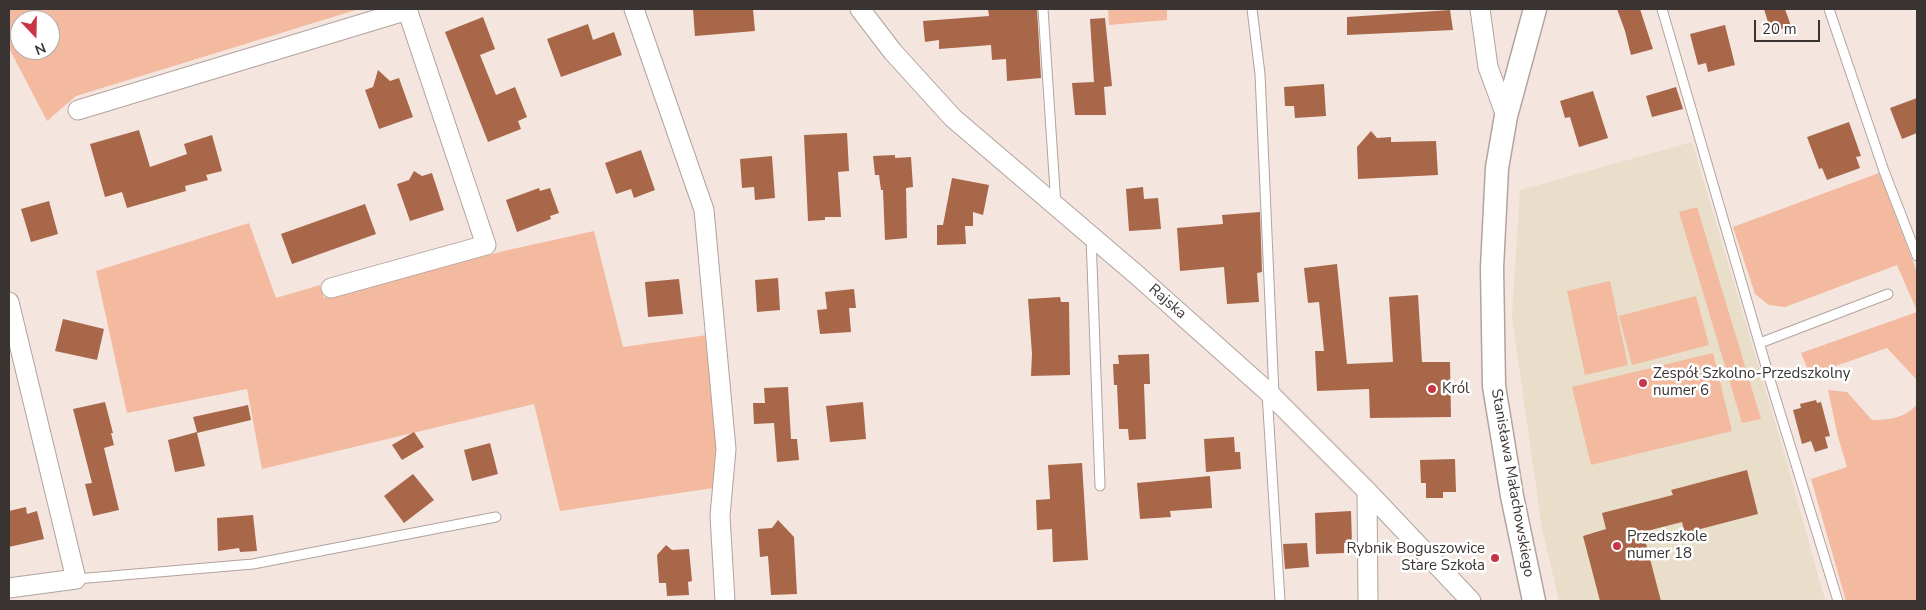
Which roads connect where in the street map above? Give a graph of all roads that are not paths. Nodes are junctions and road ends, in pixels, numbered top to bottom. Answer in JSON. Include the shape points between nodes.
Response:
{"nodes":[{"id":1,"x":407,"y":9,"type":"edge"},
{"id":2,"x":634,"y":9,"type":"edge"},
{"id":3,"x":860,"y":9,"type":"edge"},
{"id":4,"x":1043,"y":9,"type":"edge"},
{"id":5,"x":1252,"y":9,"type":"edge"},
{"id":6,"x":1480,"y":9,"type":"edge"},
{"id":7,"x":1535,"y":9,"type":"edge"},
{"id":8,"x":1662,"y":9,"type":"edge"},
{"id":9,"x":1829,"y":9,"type":"edge"},
{"id":10,"x":78,"y":110,"type":"dead end"},
{"id":11,"x":1506,"y":116,"type":"junction"},
{"id":12,"x":1057,"y":208,"type":"junction"},
{"id":13,"x":1090,"y":236,"type":"junction"},
{"id":14,"x":1917,"y":256,"type":"edge"},
{"id":15,"x":331,"y":288,"type":"dead end"},
{"id":16,"x":1888,"y":294,"type":"dead end"},
{"id":17,"x":9,"y":302,"type":"edge"},
{"id":18,"x":1760,"y":343,"type":"junction"},
{"id":19,"x":1271,"y":394,"type":"junction"},
{"id":20,"x":1100,"y":486,"type":"dead end"},
{"id":21,"x":1367,"y":491,"type":"junction"},
{"id":22,"x":496,"y":517,"type":"dead end"},
{"id":23,"x":76,"y":579,"type":"junction"},
{"id":24,"x":9,"y":588,"type":"edge"},
{"id":25,"x":725,"y":601,"type":"edge"},
{"id":26,"x":1280,"y":601,"type":"edge"},
{"id":27,"x":1368,"y":601,"type":"edge"},
{"id":28,"x":1471,"y":601,"type":"edge"},
{"id":29,"x":1534,"y":601,"type":"edge"},
{"id":30,"x":1838,"y":601,"type":"edge"}],
"edges":[{"from":1,"to":10,"type":"street"},
{"from":1,"to":15,"type":"street","via":[[486,245]]},
{"from":2,"to":25,"type":"street","via":[[704,210],[726,449],[720,516]]},
{"from":3,"to":12,"type":"street","name":"Rajska","via":[[893,52],[953,118]]},
{"from":4,"to":12,"type":"lane"},
{"from":5,"to":19,"type":"lane","via":[[1260,74]]},
{"from":6,"to":11,"type":"street","via":[[1488,67]]},
{"from":7,"to":11,"type":"street","name":"Stanisława Małachowskiego"},
{"from":8,"to":18,"type":"lane"},
{"from":9,"to":14,"type":"lane","via":[[1884,171]]},
{"from":11,"to":29,"type":"street","name":"Stanisława Małachowskiego","via":[[1496,168],[1493,220],[1494,386],[1508,479]]},
{"from":12,"to":13,"type":"street","name":"Rajska"},
{"from":13,"to":19,"type":"street","name":"Rajska"},
{"from":13,"to":20,"type":"lane"},
{"from":16,"to":18,"type":"lane"},
{"from":17,"to":23,"type":"street"},
{"from":18,"to":30,"type":"lane"},
{"from":19,"to":21,"type":"street","name":"Rajska"},
{"from":19,"to":26,"type":"lane"},
{"from":21,"to":27,"type":"street"},
{"from":21,"to":28,"type":"street","name":"Rajska"},
{"from":22,"to":23,"type":"lane","via":[[253,564]]},
{"from":23,"to":24,"type":"street"}]}
